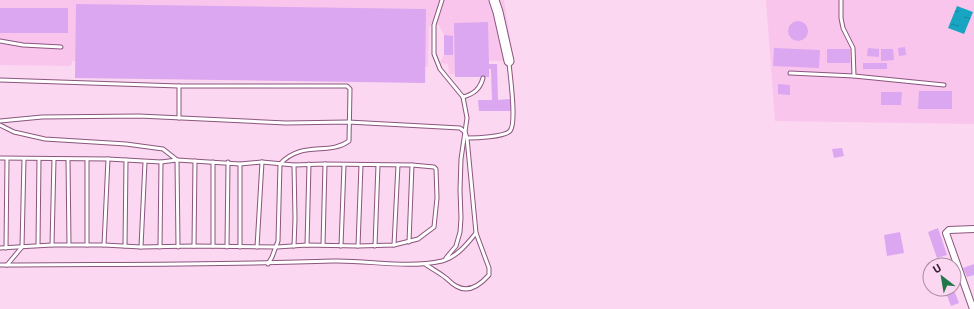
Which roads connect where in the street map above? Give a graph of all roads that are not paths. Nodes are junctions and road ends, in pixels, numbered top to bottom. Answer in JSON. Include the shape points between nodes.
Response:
{"nodes":[{"id":1,"x":442,"y":0,"type":"edge"},
{"id":2,"x":494,"y":0,"type":"edge"},
{"id":3,"x":840,"y":0,"type":"edge"},
{"id":4,"x":0,"y":41,"type":"edge"},
{"id":5,"x":61,"y":47,"type":"dead end"},
{"id":6,"x":509,"y":61,"type":"joint"},
{"id":7,"x":790,"y":73,"type":"dead end"},
{"id":8,"x":854,"y":76,"type":"junction"},
{"id":9,"x":483,"y":78,"type":"dead end"},
{"id":10,"x":0,"y":80,"type":"edge"},
{"id":11,"x":944,"y":85,"type":"dead end"},
{"id":12,"x":179,"y":86,"type":"junction"},
{"id":13,"x":463,"y":97,"type":"junction"},
{"id":14,"x":179,"y":118,"type":"junction"},
{"id":15,"x":0,"y":121,"type":"edge"},
{"id":16,"x":348,"y":122,"type":"junction"},
{"id":17,"x":0,"y":125,"type":"edge"},
{"id":18,"x":465,"y":132,"type":"junction"},
{"id":19,"x":467,"y":138,"type":"junction"},
{"id":20,"x":0,"y":158,"type":"edge"},
{"id":21,"x":7,"y":159,"type":"junction"},
{"id":22,"x":24,"y":159,"type":"junction"},
{"id":23,"x":39,"y":159,"type":"junction"},
{"id":24,"x":54,"y":159,"type":"junction"},
{"id":25,"x":68,"y":159,"type":"junction"},
{"id":26,"x":87,"y":159,"type":"junction"},
{"id":27,"x":108,"y":159,"type":"junction"},
{"id":28,"x":126,"y":160,"type":"junction"},
{"id":29,"x":178,"y":160,"type":"junction"},
{"id":30,"x":195,"y":161,"type":"junction"},
{"id":31,"x":145,"y":162,"type":"junction"},
{"id":32,"x":161,"y":162,"type":"junction"},
{"id":33,"x":213,"y":162,"type":"junction"},
{"id":34,"x":228,"y":162,"type":"junction"},
{"id":35,"x":262,"y":162,"type":"junction"},
{"id":36,"x":240,"y":164,"type":"junction"},
{"id":37,"x":280,"y":164,"type":"junction"},
{"id":38,"x":309,"y":164,"type":"junction"},
{"id":39,"x":325,"y":164,"type":"junction"},
{"id":40,"x":294,"y":165,"type":"junction"},
{"id":41,"x":344,"y":165,"type":"junction"},
{"id":42,"x":361,"y":165,"type":"junction"},
{"id":43,"x":378,"y":165,"type":"junction"},
{"id":44,"x":398,"y":165,"type":"junction"},
{"id":45,"x":412,"y":165,"type":"junction"},
{"id":46,"x":974,"y":229,"type":"edge"},
{"id":47,"x":476,"y":233,"type":"junction"},
{"id":48,"x":409,"y":242,"type":"junction"},
{"id":49,"x":38,"y":245,"type":"junction"},
{"id":50,"x":52,"y":245,"type":"junction"},
{"id":51,"x":69,"y":245,"type":"junction"},
{"id":52,"x":87,"y":245,"type":"junction"},
{"id":53,"x":104,"y":245,"type":"junction"},
{"id":54,"x":307,"y":245,"type":"junction"},
{"id":55,"x":323,"y":245,"type":"junction"},
{"id":56,"x":394,"y":245,"type":"junction"},
{"id":57,"x":125,"y":246,"type":"junction"},
{"id":58,"x":178,"y":246,"type":"junction"},
{"id":59,"x":194,"y":246,"type":"junction"},
{"id":60,"x":213,"y":246,"type":"junction"},
{"id":61,"x":240,"y":246,"type":"junction"},
{"id":62,"x":294,"y":246,"type":"junction"},
{"id":63,"x":341,"y":246,"type":"junction"},
{"id":64,"x":358,"y":246,"type":"junction"},
{"id":65,"x":376,"y":246,"type":"junction"},
{"id":66,"x":22,"y":247,"type":"junction"},
{"id":67,"x":142,"y":247,"type":"junction"},
{"id":68,"x":160,"y":247,"type":"junction"},
{"id":69,"x":228,"y":247,"type":"junction"},
{"id":70,"x":257,"y":247,"type":"junction"},
{"id":71,"x":276,"y":247,"type":"junction"},
{"id":72,"x":0,"y":248,"type":"edge"},
{"id":73,"x":6,"y":248,"type":"junction"},
{"id":74,"x":444,"y":260,"type":"junction"},
{"id":75,"x":268,"y":264,"type":"junction"},
{"id":76,"x":425,"y":264,"type":"junction"},
{"id":77,"x":0,"y":265,"type":"edge"},
{"id":78,"x":7,"y":265,"type":"junction"},
{"id":79,"x":973,"y":309,"type":"edge"}],
"edges":[{"from":1,"to":13,"type":"lane","via":[[434,25],[434,54],[440,69]]},
{"from":2,"to":6,"type":"street"},
{"from":3,"to":8,"type":"lane","via":[[843,28],[852,48]]},
{"from":4,"to":5,"type":"lane"},
{"from":6,"to":19,"type":"lane","via":[[513,115],[510,131]]},
{"from":7,"to":8,"type":"lane"},
{"from":8,"to":11,"type":"lane"},
{"from":9,"to":13,"type":"lane","via":[[481,86],[472,95]]},
{"from":10,"to":12,"type":"lane"},
{"from":12,"to":14,"type":"lane"},
{"from":12,"to":16,"type":"lane","via":[[347,86],[350,89]]},
{"from":13,"to":18,"type":"lane","via":[[467,118]]},
{"from":14,"to":15,"type":"lane","via":[[42,117]]},
{"from":14,"to":16,"type":"lane","via":[[286,123]]},
{"from":16,"to":18,"type":"lane","via":[[460,128]]},
{"from":16,"to":37,"type":"lane","via":[[349,142],[343,146],[304,150]]},
{"from":17,"to":29,"type":"lane","via":[[14,132],[45,139],[163,149]]},
{"from":18,"to":19,"type":"lane"},
{"from":18,"to":74,"type":"lane","via":[[461,159],[460,232],[456,246]]},
{"from":19,"to":47,"type":"lane"},
{"from":20,"to":21,"type":"lane"},
{"from":21,"to":22,"type":"lane"},
{"from":21,"to":73,"type":"lane"},
{"from":22,"to":23,"type":"lane"},
{"from":22,"to":66,"type":"lane"},
{"from":23,"to":24,"type":"lane"},
{"from":23,"to":49,"type":"lane"},
{"from":24,"to":25,"type":"lane"},
{"from":24,"to":50,"type":"lane"},
{"from":25,"to":26,"type":"lane"},
{"from":25,"to":51,"type":"lane"},
{"from":26,"to":27,"type":"lane"},
{"from":26,"to":52,"type":"lane"},
{"from":27,"to":28,"type":"lane"},
{"from":27,"to":53,"type":"lane"},
{"from":28,"to":31,"type":"lane"},
{"from":28,"to":57,"type":"lane"},
{"from":29,"to":30,"type":"lane"},
{"from":29,"to":32,"type":"lane"},
{"from":29,"to":58,"type":"lane"},
{"from":30,"to":33,"type":"lane"},
{"from":30,"to":59,"type":"lane"},
{"from":31,"to":32,"type":"lane"},
{"from":31,"to":67,"type":"lane"},
{"from":32,"to":68,"type":"lane"},
{"from":33,"to":34,"type":"lane"},
{"from":33,"to":60,"type":"lane"},
{"from":34,"to":36,"type":"lane"},
{"from":34,"to":69,"type":"lane"},
{"from":35,"to":36,"type":"lane"},
{"from":35,"to":37,"type":"lane"},
{"from":35,"to":70,"type":"lane"},
{"from":36,"to":61,"type":"lane"},
{"from":37,"to":40,"type":"lane"},
{"from":37,"to":71,"type":"lane"},
{"from":38,"to":39,"type":"lane"},
{"from":38,"to":40,"type":"lane"},
{"from":38,"to":54,"type":"lane"},
{"from":39,"to":41,"type":"lane"},
{"from":39,"to":55,"type":"lane"},
{"from":40,"to":62,"type":"lane"},
{"from":41,"to":42,"type":"lane"},
{"from":41,"to":63,"type":"lane"},
{"from":42,"to":43,"type":"lane"},
{"from":42,"to":64,"type":"lane"},
{"from":43,"to":44,"type":"lane"},
{"from":43,"to":65,"type":"lane"},
{"from":44,"to":45,"type":"lane"},
{"from":44,"to":56,"type":"lane"},
{"from":45,"to":48,"type":"lane"},
{"from":45,"to":48,"type":"lane","via":[[436,169],[437,198],[434,226],[418,239]]},
{"from":46,"to":79,"type":"street","via":[[949,230],[946,233]]},
{"from":47,"to":74,"type":"lane","via":[[459,252]]},
{"from":47,"to":76,"type":"lane","via":[[489,268],[489,275],[481,284],[461,289]]},
{"from":48,"to":56,"type":"lane"},
{"from":49,"to":50,"type":"lane"},
{"from":49,"to":66,"type":"lane"},
{"from":50,"to":51,"type":"lane"},
{"from":51,"to":52,"type":"lane"},
{"from":52,"to":53,"type":"lane"},
{"from":53,"to":57,"type":"lane"},
{"from":54,"to":55,"type":"lane"},
{"from":54,"to":62,"type":"lane"},
{"from":55,"to":63,"type":"lane"},
{"from":56,"to":65,"type":"lane"},
{"from":57,"to":67,"type":"lane"},
{"from":58,"to":59,"type":"lane"},
{"from":58,"to":68,"type":"lane"},
{"from":59,"to":60,"type":"lane"},
{"from":60,"to":69,"type":"lane"},
{"from":61,"to":69,"type":"lane"},
{"from":61,"to":70,"type":"lane"},
{"from":62,"to":71,"type":"lane"},
{"from":63,"to":64,"type":"lane"},
{"from":64,"to":65,"type":"lane"},
{"from":66,"to":73,"type":"lane"},
{"from":66,"to":78,"type":"lane"},
{"from":67,"to":68,"type":"lane"},
{"from":70,"to":71,"type":"lane"},
{"from":71,"to":75,"type":"lane"},
{"from":72,"to":73,"type":"lane"},
{"from":74,"to":76,"type":"lane"},
{"from":75,"to":76,"type":"lane","via":[[335,261]]},
{"from":75,"to":78,"type":"lane"},
{"from":77,"to":78,"type":"lane"}]}
